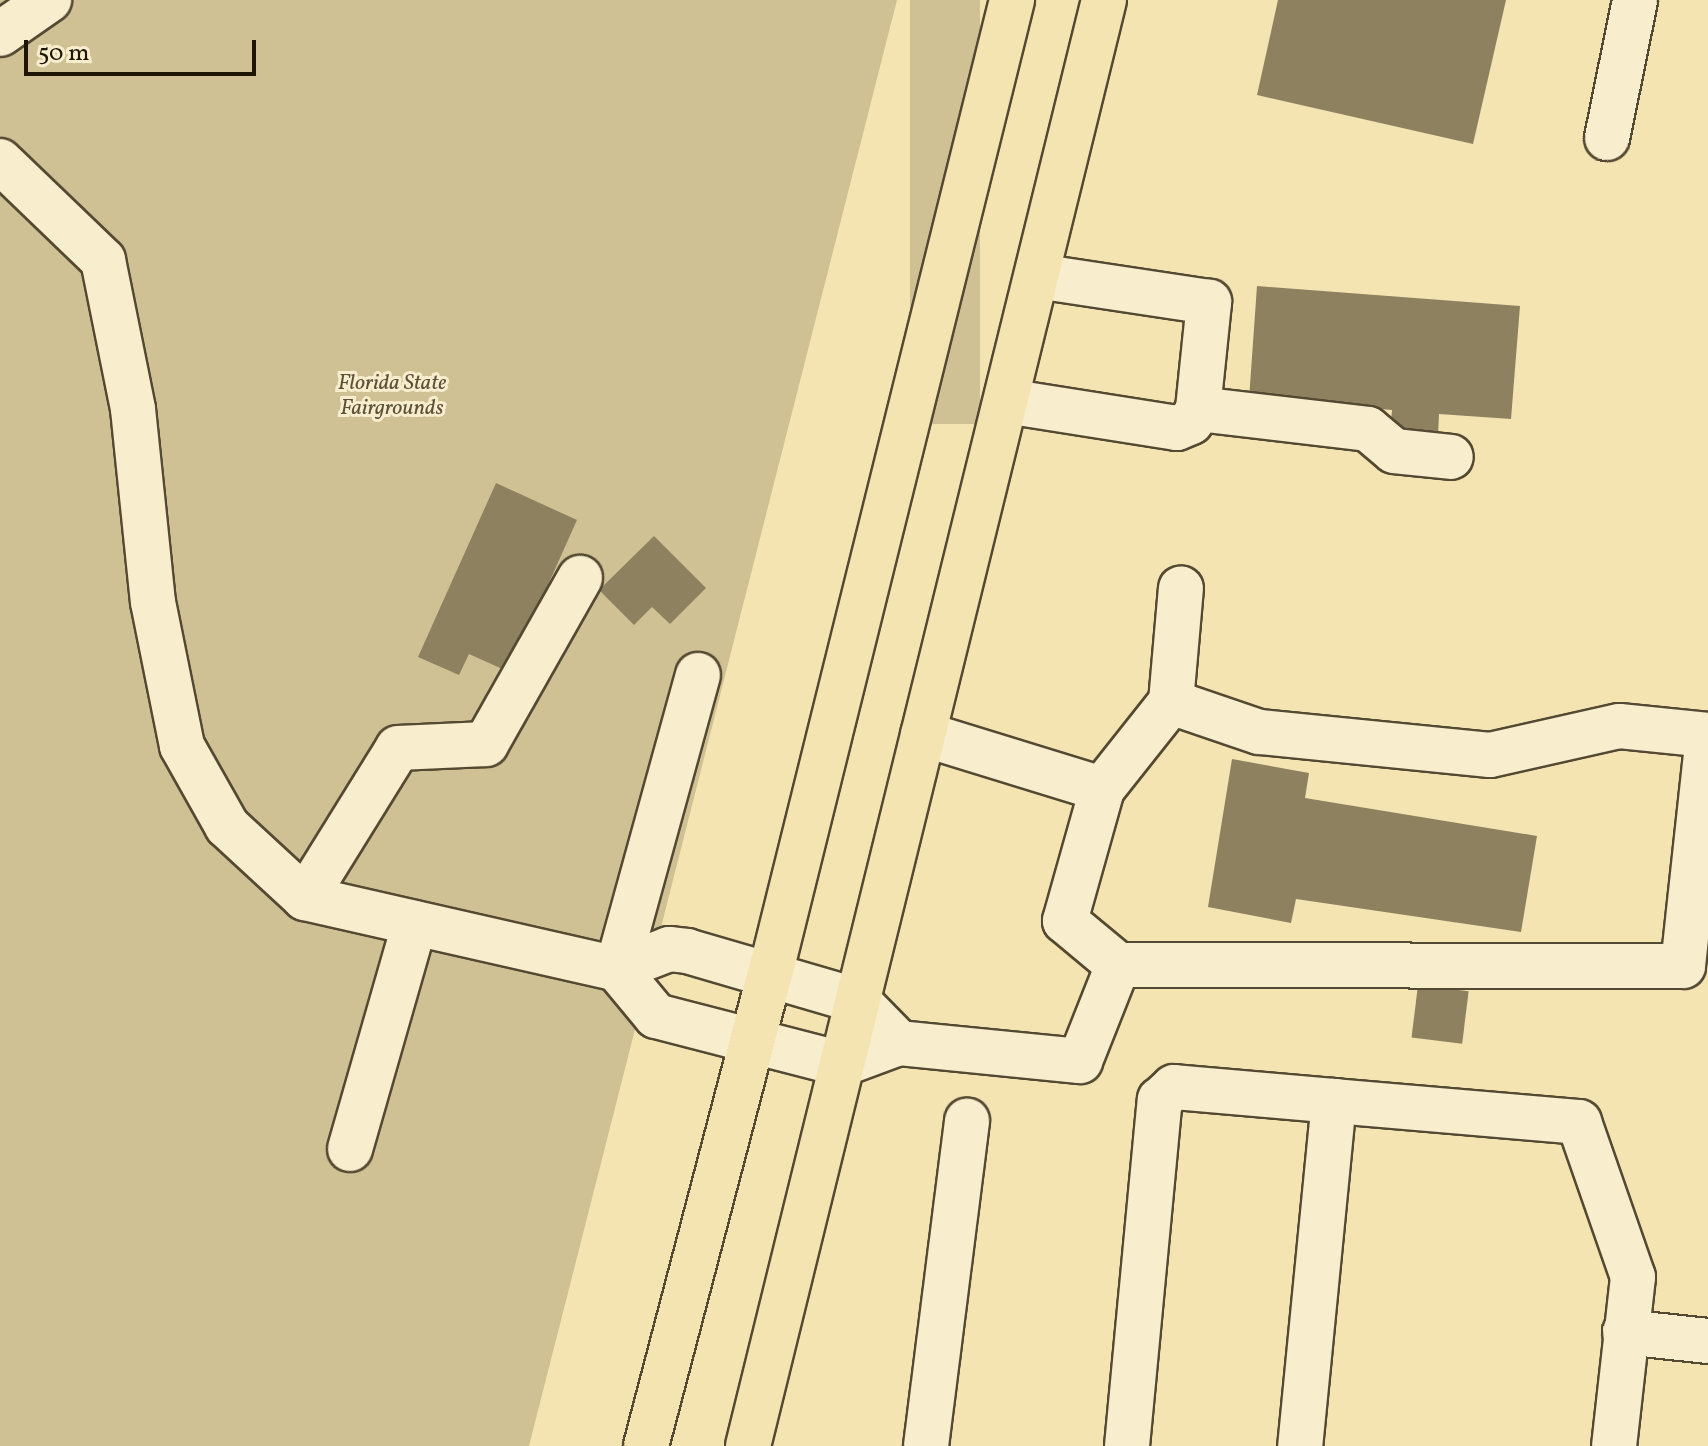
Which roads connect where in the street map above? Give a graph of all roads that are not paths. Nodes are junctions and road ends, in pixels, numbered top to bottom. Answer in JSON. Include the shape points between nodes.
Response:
{"nodes":[{"id":1,"x":49,"y":0,"type":"edge"},
{"id":2,"x":1012,"y":0,"type":"edge"},
{"id":3,"x":1104,"y":0,"type":"edge"},
{"id":4,"x":1635,"y":0,"type":"edge"},
{"id":5,"x":0,"y":34,"type":"edge"},
{"id":6,"x":1607,"y":138,"type":"dead end"},
{"id":7,"x":0,"y":161,"type":"edge"},
{"id":8,"x":1037,"y":276,"type":"junction"},
{"id":9,"x":1006,"y":401,"type":"junction"},
{"id":10,"x":1198,"y":409,"type":"junction"},
{"id":11,"x":1451,"y":457,"type":"dead end"},
{"id":12,"x":580,"y":578,"type":"dead end"},
{"id":13,"x":1181,"y":588,"type":"dead end"},
{"id":14,"x":698,"y":675,"type":"dead end"},
{"id":15,"x":1171,"y":702,"type":"junction"},
{"id":16,"x":923,"y":734,"type":"junction"},
{"id":17,"x":1102,"y":789,"type":"junction"},
{"id":18,"x":305,"y":898,"type":"junction"},
{"id":19,"x":415,"y":923,"type":"junction"},
{"id":20,"x":1118,"y":965,"type":"junction"},
{"id":21,"x":617,"y":969,"type":"junction"},
{"id":22,"x":770,"y":975,"type":"junction"},
{"id":23,"x":858,"y":1001,"type":"junction"},
{"id":24,"x":899,"y":1043,"type":"junction"},
{"id":25,"x":753,"y":1044,"type":"junction"},
{"id":26,"x":842,"y":1064,"type":"junction"},
{"id":27,"x":1334,"y":1101,"type":"junction"},
{"id":28,"x":967,"y":1121,"type":"dead end"},
{"id":29,"x":350,"y":1149,"type":"dead end"},
{"id":30,"x":1625,"y":1332,"type":"junction"},
{"id":31,"x":1708,"y":1341,"type":"edge"},
{"id":32,"x":646,"y":1446,"type":"edge"},
{"id":33,"x":748,"y":1446,"type":"edge"},
{"id":34,"x":926,"y":1446,"type":"edge"},
{"id":35,"x":1127,"y":1446,"type":"edge"},
{"id":36,"x":1300,"y":1446,"type":"edge"},
{"id":37,"x":1614,"y":1446,"type":"edge"}],
"edges":[{"from":1,"to":5,"type":"lane"},
{"from":2,"to":22,"type":"main road"},
{"from":3,"to":8,"type":"main road"},
{"from":4,"to":6,"type":"lane"},
{"from":7,"to":18,"type":"lane","via":[[103,260],[133,409],[153,602],[182,746],[227,826]]},
{"from":8,"to":9,"type":"main road"},
{"from":8,"to":10,"type":"lane","via":[[1209,302]]},
{"from":9,"to":10,"type":"lane","via":[[1177,428],[1191,422]]},
{"from":9,"to":16,"type":"main road"},
{"from":10,"to":11,"type":"lane","via":[[1368,429],[1394,451]]},
{"from":12,"to":18,"type":"lane","via":[[486,744],[398,748]]},
{"from":13,"to":15,"type":"lane"},
{"from":14,"to":21,"type":"lane"},
{"from":15,"to":17,"type":"lane"},
{"from":15,"to":20,"type":"lane","via":[[1259,732],[1490,755],[1619,726],[1708,735],[1683,966]]},
{"from":16,"to":17,"type":"lane"},
{"from":16,"to":23,"type":"main road"},
{"from":17,"to":20,"type":"lane","via":[[1065,921]]},
{"from":18,"to":19,"type":"lane"},
{"from":19,"to":21,"type":"lane"},
{"from":19,"to":29,"type":"lane"},
{"from":20,"to":24,"type":"lane","via":[[1080,1061]]},
{"from":21,"to":22,"type":"lane","via":[[669,949]]},
{"from":21,"to":25,"type":"lane","via":[[656,1016]]},
{"from":22,"to":23,"type":"lane"},
{"from":22,"to":25,"type":"main road"},
{"from":23,"to":24,"type":"lane"},
{"from":23,"to":26,"type":"main road"},
{"from":24,"to":26,"type":"lane"},
{"from":25,"to":26,"type":"lane"},
{"from":25,"to":32,"type":"main road"},
{"from":26,"to":33,"type":"main road"},
{"from":27,"to":30,"type":"lane","via":[[1579,1122],[1633,1277]]},
{"from":27,"to":35,"type":"lane","via":[[1174,1087],[1164,1091]]},
{"from":27,"to":36,"type":"lane"},
{"from":28,"to":34,"type":"lane"},
{"from":30,"to":31,"type":"lane"},
{"from":30,"to":37,"type":"lane"}]}
